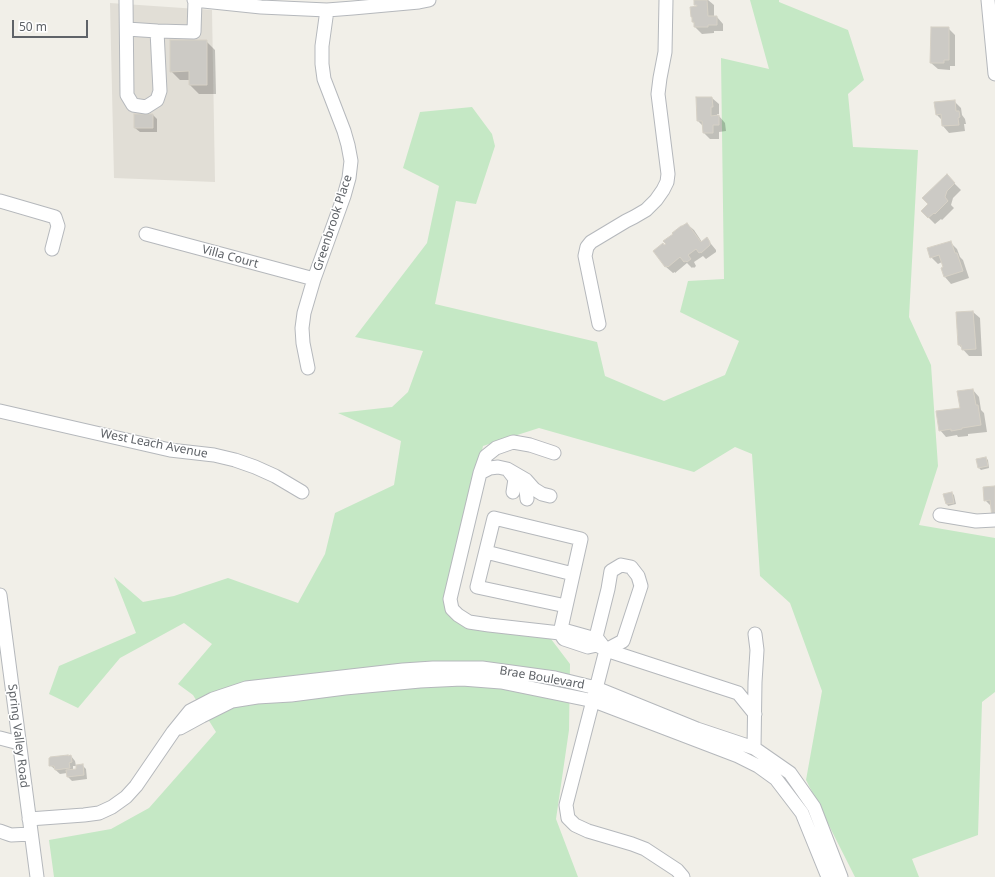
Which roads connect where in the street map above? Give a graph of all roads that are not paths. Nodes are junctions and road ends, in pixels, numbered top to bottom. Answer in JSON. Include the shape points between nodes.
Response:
{"nodes":[{"id":1,"x":126,"y":0,"type":"edge"},
{"id":2,"x":194,"y":0,"type":"edge"},
{"id":3,"x":429,"y":0,"type":"edge"},
{"id":4,"x":666,"y":0,"type":"edge"},
{"id":5,"x":988,"y":0,"type":"edge"},
{"id":6,"x":327,"y":10,"type":"junction"},
{"id":7,"x":127,"y":28,"type":"junction"},
{"id":8,"x":158,"y":31,"type":"junction"},
{"id":9,"x":995,"y":74,"type":"edge"},
{"id":10,"x":0,"y":201,"type":"edge"},
{"id":11,"x":146,"y":234,"type":"dead end"},
{"id":12,"x":52,"y":249,"type":"dead end"},
{"id":13,"x":314,"y":279,"type":"junction"},
{"id":14,"x":599,"y":324,"type":"dead end"},
{"id":15,"x":308,"y":368,"type":"dead end"},
{"id":16,"x":0,"y":411,"type":"edge"},
{"id":17,"x":554,"y":452,"type":"dead end"},
{"id":18,"x":507,"y":469,"type":"junction"},
{"id":19,"x":480,"y":473,"type":"junction"},
{"id":20,"x":302,"y":492,"type":"dead end"},
{"id":21,"x":513,"y":492,"type":"dead end"},
{"id":22,"x":550,"y":496,"type":"dead end"},
{"id":23,"x":527,"y":499,"type":"dead end"},
{"id":24,"x":940,"y":515,"type":"dead end"},
{"id":25,"x":995,"y":520,"type":"edge"},
{"id":26,"x":486,"y":552,"type":"junction"},
{"id":27,"x":573,"y":574,"type":"junction"},
{"id":28,"x":0,"y":594,"type":"edge"},
{"id":29,"x":566,"y":606,"type":"junction"},
{"id":30,"x":560,"y":633,"type":"junction"},
{"id":31,"x":755,"y":634,"type":"dead end"},
{"id":32,"x":602,"y":648,"type":"junction"},
{"id":33,"x":755,"y":682,"type":"junction"},
{"id":34,"x":596,"y":688,"type":"junction"},
{"id":35,"x":738,"y":693,"type":"junction"},
{"id":36,"x":594,"y":701,"type":"junction"},
{"id":37,"x":755,"y":714,"type":"junction"},
{"id":38,"x":173,"y":732,"type":"junction"},
{"id":39,"x":0,"y":738,"type":"edge"},
{"id":40,"x":20,"y":743,"type":"junction"},
{"id":41,"x":754,"y":748,"type":"junction"},
{"id":42,"x":29,"y":819,"type":"junction"},
{"id":43,"x":0,"y":831,"type":"edge"},
{"id":44,"x":31,"y":834,"type":"junction"},
{"id":45,"x":37,"y":877,"type":"edge"},
{"id":46,"x":683,"y":877,"type":"edge"},
{"id":47,"x":828,"y":877,"type":"edge"},
{"id":48,"x":841,"y":877,"type":"edge"}],
"edges":[{"from":1,"to":7,"type":"street"},
{"from":2,"to":6,"type":"street"},
{"from":2,"to":8,"type":"street","via":[[194,32]]},
{"from":3,"to":6,"type":"street"},
{"from":4,"to":14,"type":"street","via":[[665,52],[658,94],[667,182],[646,210],[591,242],[587,247],[585,256]]},
{"from":5,"to":9,"type":"street"},
{"from":6,"to":13,"type":"street","name":"Greenbrook Place","via":[[322,46],[323,72],[344,131],[350,161],[344,196]]},
{"from":7,"to":8,"type":"street"},
{"from":7,"to":8,"type":"street","via":[[127,95],[133,105],[146,107],[157,100],[160,91]]},
{"from":10,"to":12,"type":"street","via":[[55,217],[58,226]]},
{"from":11,"to":13,"type":"street","name":"Villa Court"},
{"from":13,"to":15,"type":"street","name":"Greenbrook Place","via":[[302,328]]},
{"from":16,"to":20,"type":"street","name":"West Leach Avenue","via":[[170,450],[235,460],[275,476]]},
{"from":17,"to":19,"type":"street","via":[[513,442],[496,448],[486,456]]},
{"from":18,"to":19,"type":"street","via":[[490,468]]},
{"from":18,"to":21,"type":"street","via":[[515,480]]},
{"from":18,"to":22,"type":"street","via":[[526,480],[534,489]]},
{"from":18,"to":23,"type":"street","via":[[523,481]]},
{"from":19,"to":30,"type":"street","via":[[450,599],[452,609],[469,622]]},
{"from":24,"to":25,"type":"street","via":[[976,522]]},
{"from":26,"to":27,"type":"street"},
{"from":26,"to":27,"type":"street","via":[[494,518],[581,539]]},
{"from":26,"to":29,"type":"street","via":[[477,587]]},
{"from":27,"to":29,"type":"street"},
{"from":28,"to":40,"type":"street","name":"Spring Valley Road"},
{"from":29,"to":30,"type":"street"},
{"from":30,"to":32,"type":"street","via":[[564,640]]},
{"from":31,"to":33,"type":"street"},
{"from":32,"to":32,"type":"street","via":[[623,641],[641,586],[638,576],[631,567],[621,565],[611,571],[596,637]]},
{"from":32,"to":34,"type":"street"},
{"from":32,"to":35,"type":"street"},
{"from":33,"to":35,"type":"street","via":[[747,690]]},
{"from":33,"to":37,"type":"street"},
{"from":34,"to":36,"type":"street"},
{"from":34,"to":38,"type":"street","name":"Brae Boulevard","via":[[555,678],[482,668],[403,670],[246,688],[213,699],[190,711]]},
{"from":34,"to":41,"type":"street","name":"Brae Boulevard","via":[[698,729]]},
{"from":35,"to":37,"type":"street"},
{"from":36,"to":38,"type":"street","name":"Brae Boulevard","via":[[501,682],[462,679],[420,681],[232,701]]},
{"from":36,"to":46,"type":"street","via":[[566,805],[568,818],[575,825],[588,831],[645,849],[677,870]]},
{"from":36,"to":47,"type":"street","name":"Brae Boulevard","via":[[738,756],[776,779],[802,813]]},
{"from":37,"to":41,"type":"street"},
{"from":38,"to":42,"type":"street","name":"Brae Boulevard","via":[[136,786],[112,807],[84,816]]},
{"from":39,"to":40,"type":"street"},
{"from":40,"to":42,"type":"street","name":"Spring Valley Road"},
{"from":41,"to":48,"type":"street","name":"Brae Boulevard","via":[[790,773],[814,807]]},
{"from":42,"to":44,"type":"street","name":"Spring Valley Road"},
{"from":43,"to":44,"type":"street","via":[[11,835]]},
{"from":44,"to":45,"type":"street","name":"Spring Valley Road"}]}
